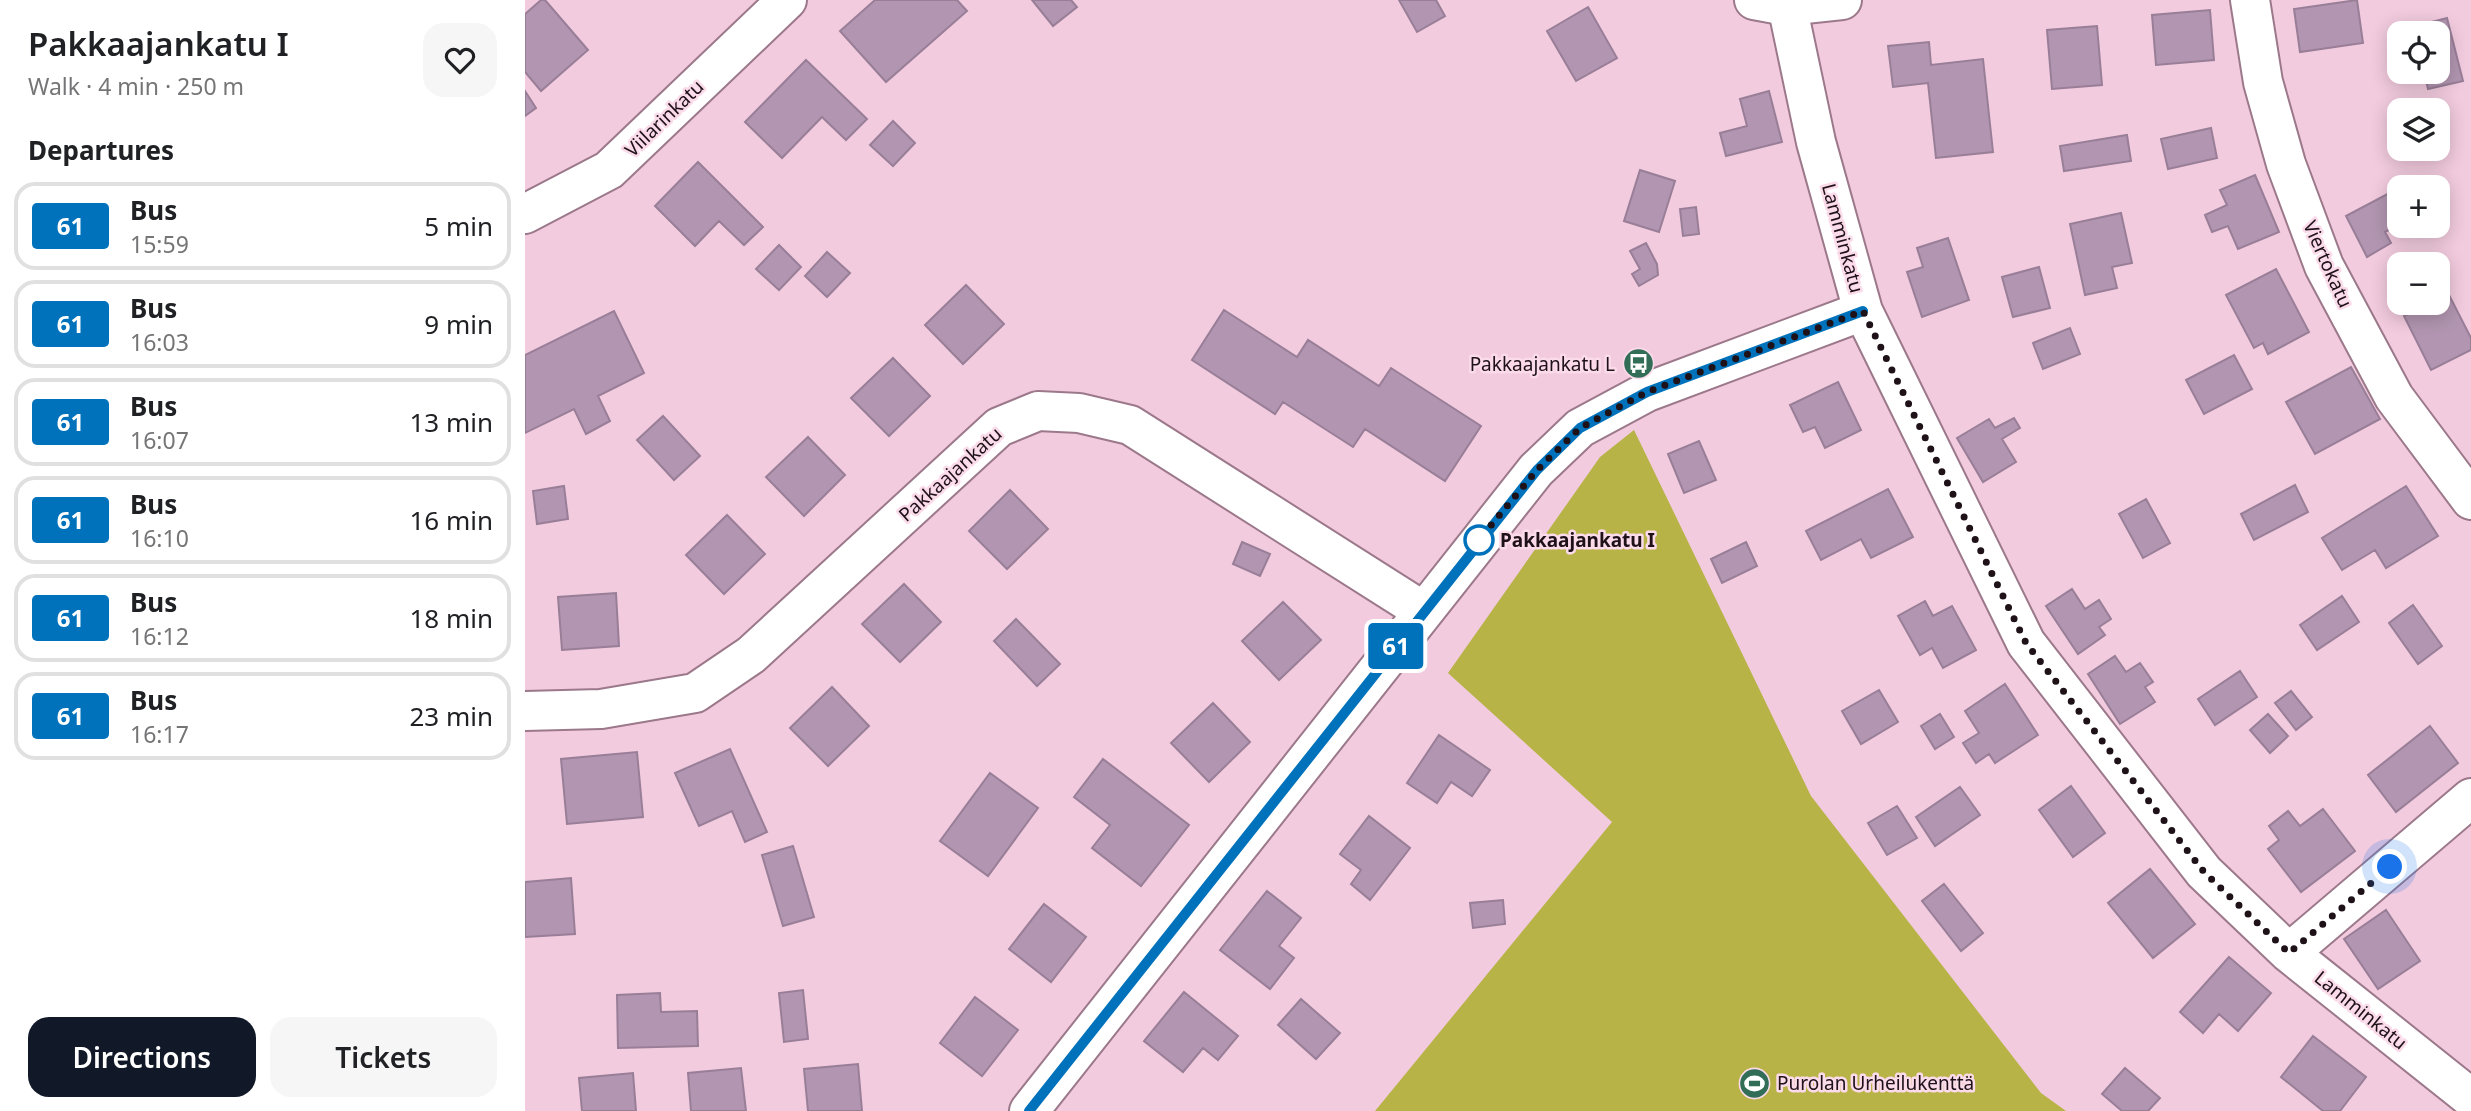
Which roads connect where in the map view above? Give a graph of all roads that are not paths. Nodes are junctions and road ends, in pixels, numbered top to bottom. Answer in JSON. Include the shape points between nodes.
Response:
{"nodes":[{"id":1,"x":787,"y":0,"type":"edge"},
{"id":2,"x":1842,"y":0,"type":"edge"},
{"id":3,"x":2250,"y":0,"type":"edge"},
{"id":4,"x":1776,"y":2,"type":"edge"},
{"id":5,"x":525,"y":214,"type":"edge"},
{"id":6,"x":1863,"y":311,"type":"junction"},
{"id":7,"x":2471,"y":500,"type":"edge"},
{"id":8,"x":1423,"y":611,"type":"junction"},
{"id":9,"x":525,"y":710,"type":"edge"},
{"id":10,"x":2471,"y":798,"type":"edge"},
{"id":11,"x":2289,"y":953,"type":"junction"},
{"id":12,"x":2471,"y":1098,"type":"edge"},
{"id":13,"x":1029,"y":1111,"type":"edge"}],
"edges":[{"from":1,"to":5,"type":"street","name":"Viilarinkatu","via":[[609,170]]},
{"from":2,"to":4,"type":"street"},
{"from":3,"to":7,"type":"street","name":"Viertokatu","via":[[2263,82],[2286,164],[2324,266],[2394,397]]},
{"from":4,"to":6,"type":"street","name":"Lamminkatu"},
{"from":6,"to":8,"type":"street","via":[[1647,392],[1580,428],[1537,470]]},
{"from":6,"to":11,"type":"street","name":"Lamminkatu","via":[[2026,643],[2204,872]]},
{"from":8,"to":9,"type":"street","name":"Pakkaajankatu","via":[[1130,425],[1079,413],[1038,411],[999,427],[751,655],[695,693],[601,709]]},
{"from":8,"to":13,"type":"street"},
{"from":10,"to":11,"type":"street"},
{"from":11,"to":12,"type":"street","name":"Lamminkatu"}]}
